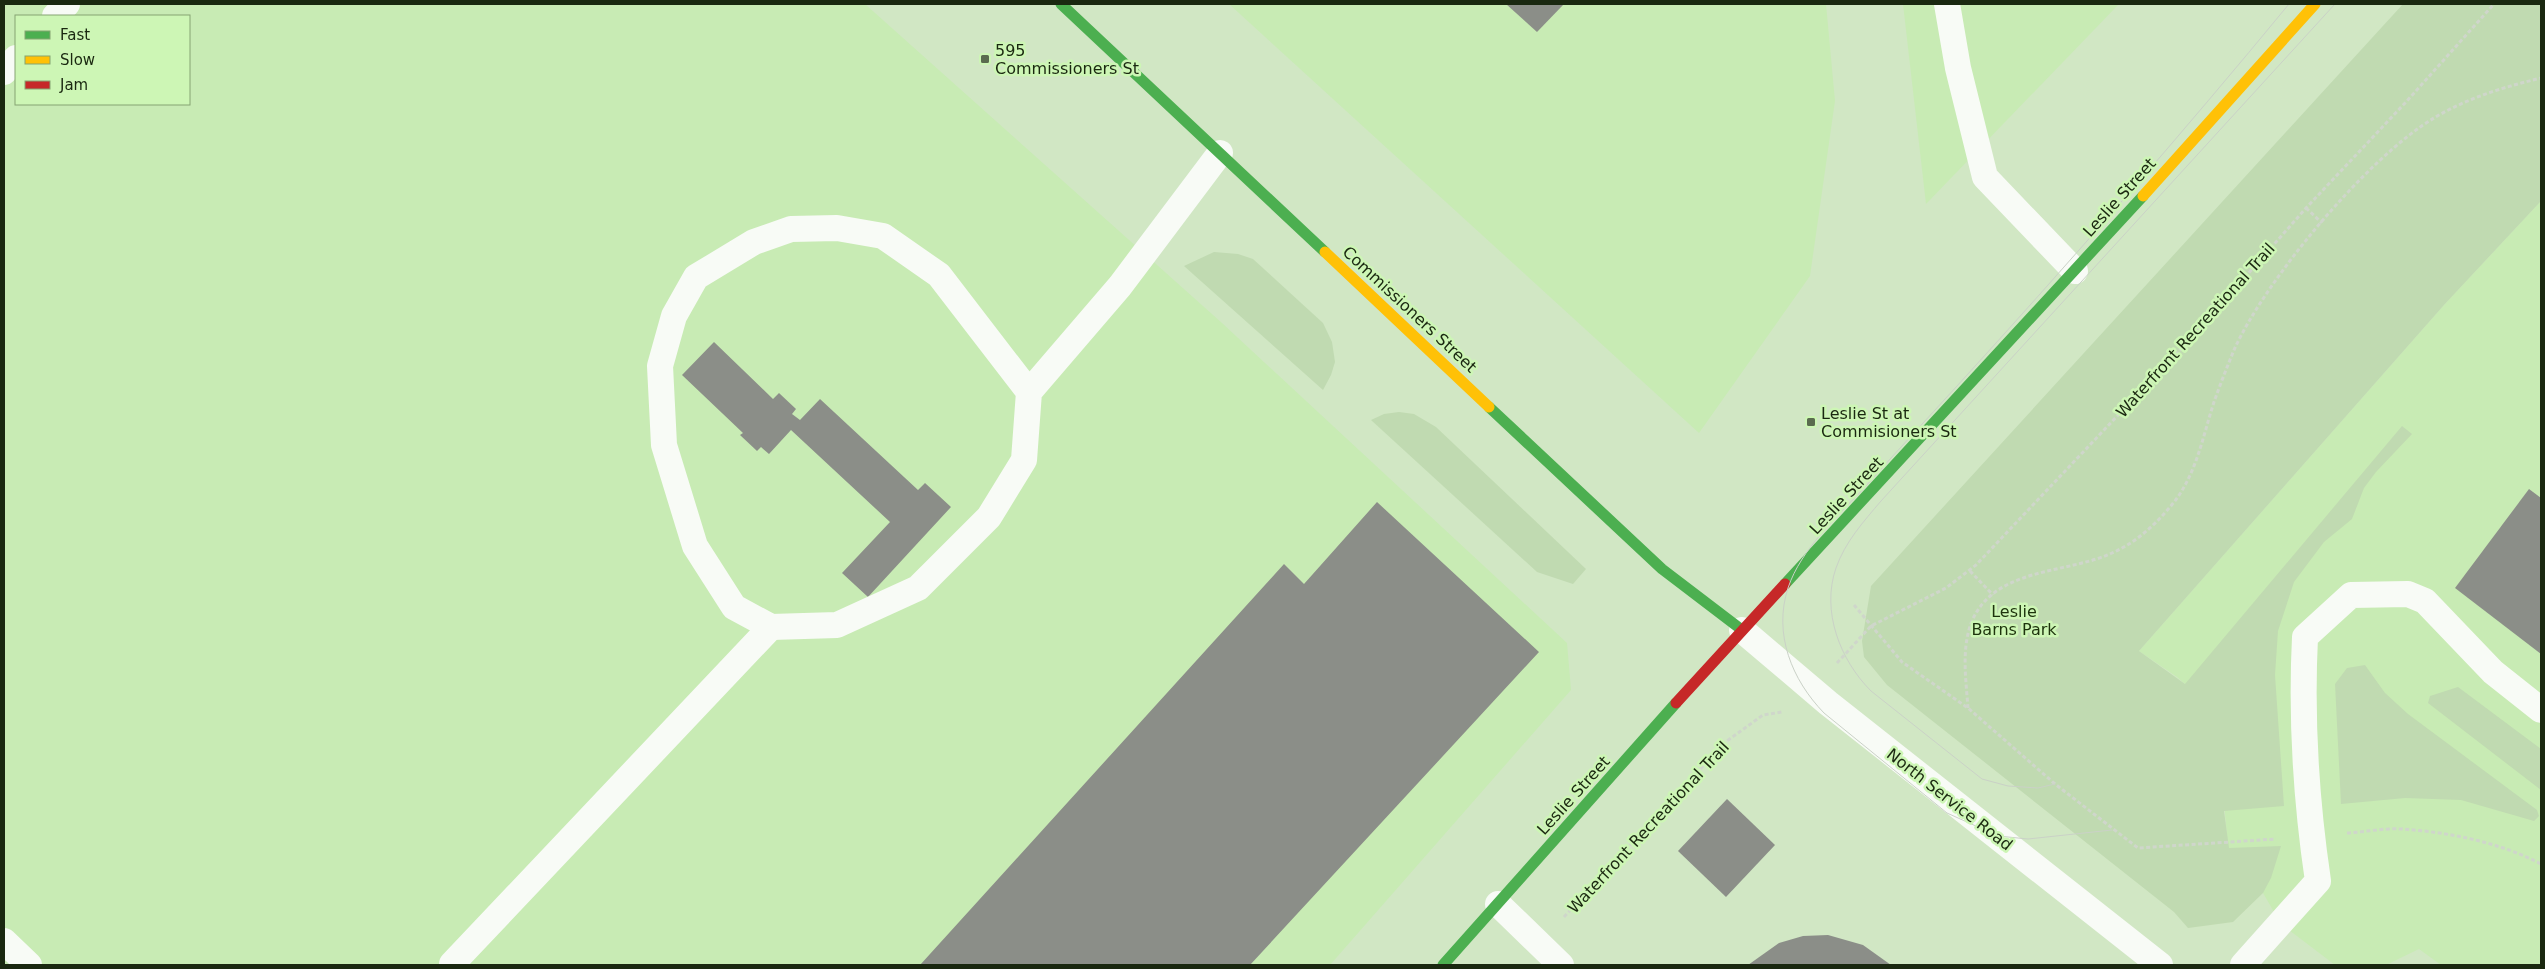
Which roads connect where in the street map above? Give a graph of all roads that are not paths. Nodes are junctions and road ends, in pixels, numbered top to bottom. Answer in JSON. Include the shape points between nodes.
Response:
{"nodes":[{"id":1,"x":67,"y":4,"type":"edge"},
{"id":2,"x":1061,"y":4,"type":"edge"},
{"id":3,"x":1947,"y":4,"type":"edge"},
{"id":4,"x":2314,"y":4,"type":"edge"},
{"id":5,"x":56,"y":15,"type":"edge"},
{"id":6,"x":15,"y":59,"type":"edge"},
{"id":7,"x":4,"y":72,"type":"edge"},
{"id":8,"x":1220,"y":153,"type":"junction"},
{"id":9,"x":2074,"y":272,"type":"junction"},
{"id":10,"x":1029,"y":392,"type":"junction"},
{"id":11,"x":771,"y":627,"type":"junction"},
{"id":12,"x":1742,"y":630,"type":"junction"},
{"id":13,"x":2541,"y":710,"type":"edge"},
{"id":14,"x":1498,"y":904,"type":"junction"},
{"id":15,"x":4,"y":940,"type":"edge"},
{"id":16,"x":452,"y":964,"type":"dead end"},
{"id":17,"x":29,"y":965,"type":"edge"},
{"id":18,"x":1443,"y":965,"type":"edge"},
{"id":19,"x":1561,"y":965,"type":"edge"},
{"id":20,"x":2160,"y":965,"type":"edge"},
{"id":21,"x":2243,"y":965,"type":"edge"}],
"edges":[{"from":1,"to":5,"type":"lane"},
{"from":2,"to":8,"type":"street","name":"Commissioners Street"},
{"from":3,"to":9,"type":"lane","via":[[1958,68],[1985,177]]},
{"from":4,"to":9,"type":"street","name":"Leslie Street"},
{"from":6,"to":7,"type":"lane"},
{"from":8,"to":10,"type":"lane","via":[[1132,270]]},
{"from":8,"to":12,"type":"street","name":"Commissioners Street","via":[[1662,569]]},
{"from":9,"to":12,"type":"street","name":"Leslie Street"},
{"from":10,"to":11,"type":"lane","via":[[1024,460],[989,517],[918,588],[837,625]]},
{"from":10,"to":11,"type":"lane","via":[[939,275],[883,236],[837,228],[791,229],[754,242],[696,277],[674,316],[660,366],[664,445],[695,546],[734,607]]},
{"from":11,"to":16,"type":"lane"},
{"from":12,"to":14,"type":"street","name":"Leslie Street"},
{"from":12,"to":20,"type":"lane","name":"North Service Road","via":[[1828,703]]},
{"from":13,"to":21,"type":"lane","via":[[2493,672],[2425,601],[2408,594],[2352,595],[2305,637],[2303,682],[2308,816],[2318,881]]},
{"from":14,"to":18,"type":"street","name":"Leslie Street"},
{"from":14,"to":19,"type":"lane"},
{"from":15,"to":17,"type":"lane"}]}
